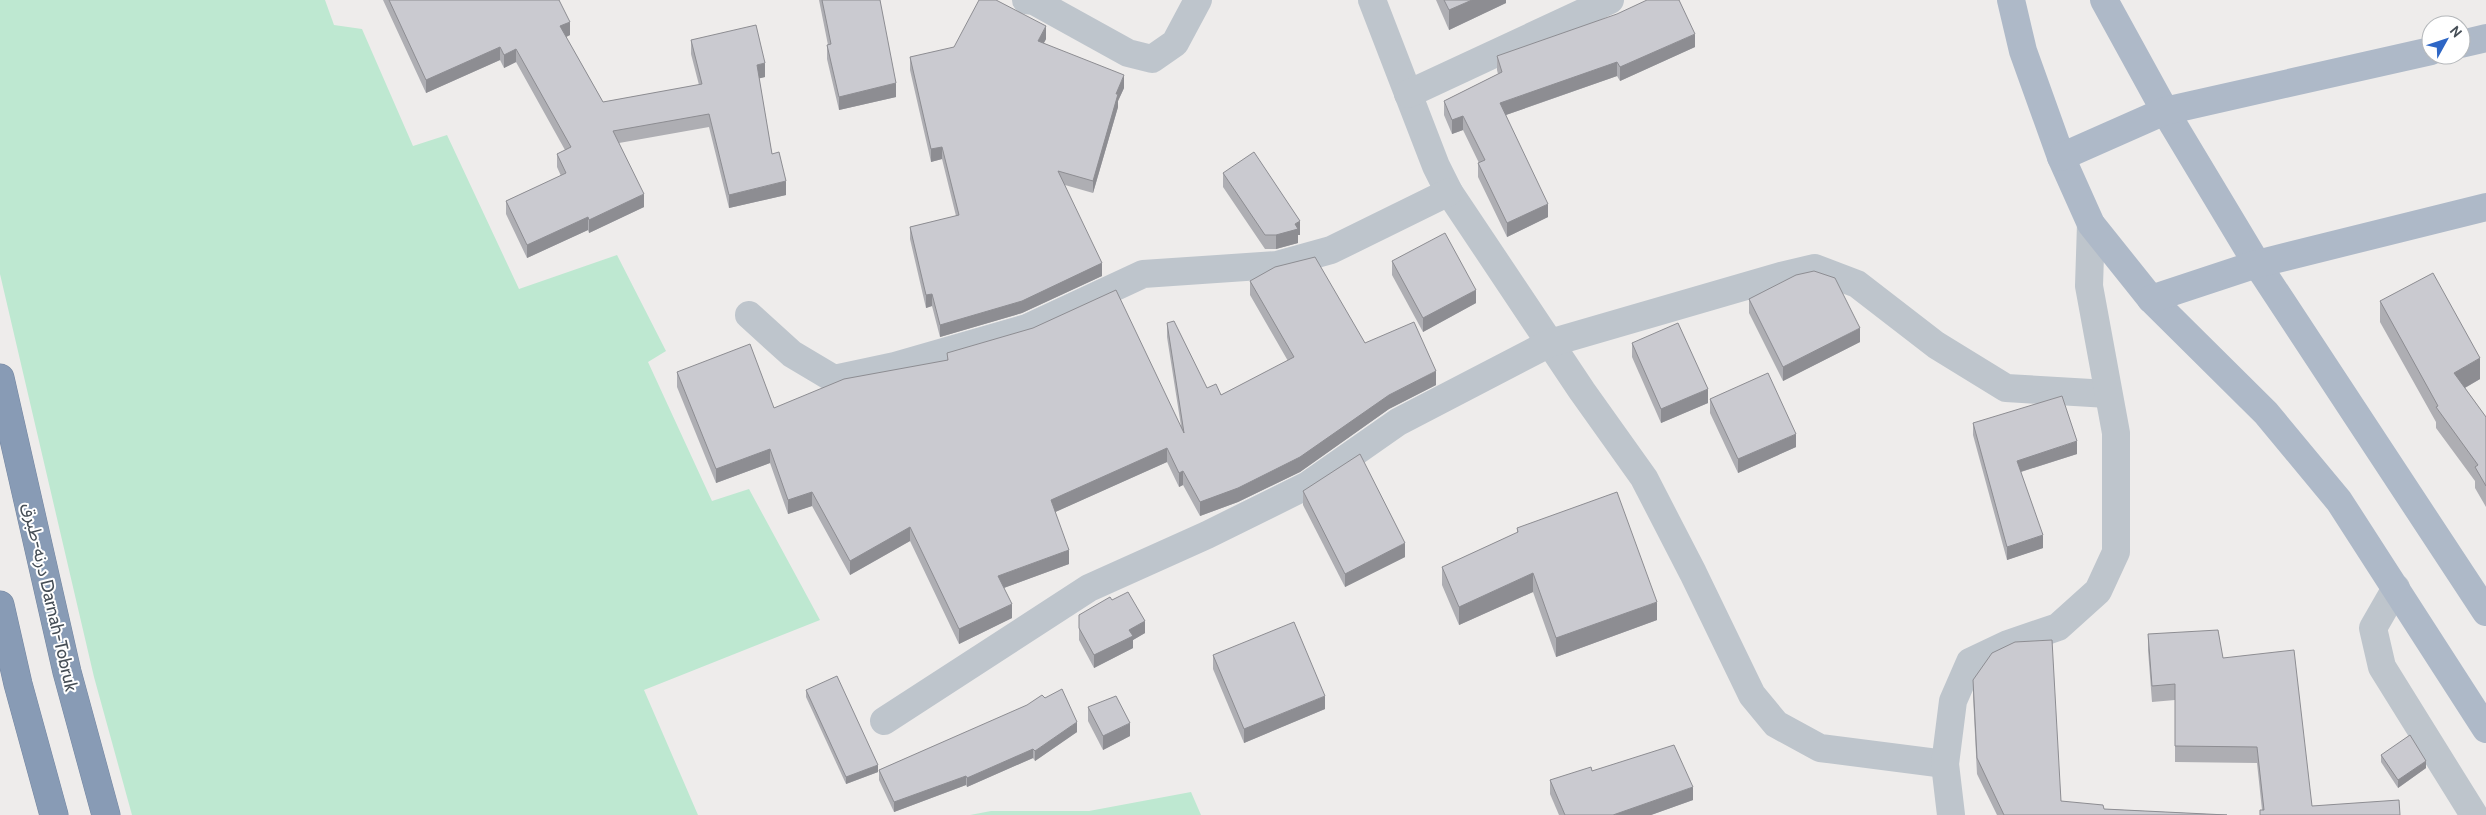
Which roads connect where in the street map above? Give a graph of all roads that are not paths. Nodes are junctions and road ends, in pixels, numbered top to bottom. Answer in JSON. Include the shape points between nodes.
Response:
{"nodes":[{"id":1,"x":1026,"y":0,"type":"edge"},
{"id":2,"x":1198,"y":0,"type":"edge"},
{"id":3,"x":1372,"y":0,"type":"edge"},
{"id":4,"x":1610,"y":0,"type":"edge"},
{"id":5,"x":2011,"y":0,"type":"edge"},
{"id":6,"x":2104,"y":0,"type":"edge"},
{"id":7,"x":2486,"y":38,"type":"edge"},
{"id":8,"x":2471,"y":42,"type":"edge"},
{"id":9,"x":2421,"y":53,"type":"edge"},
{"id":10,"x":1408,"y":94,"type":"junction"},
{"id":11,"x":2165,"y":111,"type":"junction"},
{"id":12,"x":2061,"y":157,"type":"junction"},
{"id":13,"x":1449,"y":192,"type":"junction"},
{"id":14,"x":2486,"y":207,"type":"edge"},
{"id":15,"x":2091,"y":224,"type":"junction"},
{"id":16,"x":2257,"y":264,"type":"junction"},
{"id":17,"x":2151,"y":300,"type":"junction"},
{"id":18,"x":749,"y":314,"type":"dead end"},
{"id":19,"x":1550,"y":343,"type":"junction"},
{"id":20,"x":0,"y":378,"type":"edge"},
{"id":21,"x":2108,"y":394,"type":"junction"},
{"id":22,"x":2396,"y":588,"type":"junction"},
{"id":23,"x":0,"y":605,"type":"edge"},
{"id":24,"x":2486,"y":612,"type":"edge"},
{"id":25,"x":884,"y":721,"type":"dead end"},
{"id":26,"x":2486,"y":729,"type":"edge"},
{"id":27,"x":1945,"y":764,"type":"junction"},
{"id":28,"x":54,"y":815,"type":"edge"},
{"id":29,"x":106,"y":815,"type":"edge"},
{"id":30,"x":1951,"y":815,"type":"edge"},
{"id":31,"x":2474,"y":815,"type":"edge"}],
"edges":[{"from":1,"to":2,"type":"street","via":[[1034,1],[1128,53],[1152,59],[1175,43]]},
{"from":3,"to":10,"type":"street"},
{"from":4,"to":10,"type":"street"},
{"from":5,"to":12,"type":"main road","via":[[2023,51]]},
{"from":6,"to":11,"type":"main road"},
{"from":7,"to":8,"type":"main road"},
{"from":9,"to":11,"type":"main road"},
{"from":10,"to":13,"type":"street"},
{"from":11,"to":12,"type":"main road"},
{"from":11,"to":16,"type":"main road"},
{"from":12,"to":15,"type":"main road"},
{"from":13,"to":18,"type":"street","via":[[1331,250],[1277,265],[1143,274],[1027,328],[895,366],[834,379],[792,354]]},
{"from":13,"to":19,"type":"street"},
{"from":14,"to":16,"type":"main road"},
{"from":15,"to":17,"type":"main road"},
{"from":15,"to":21,"type":"street","via":[[2089,286]]},
{"from":16,"to":17,"type":"main road"},
{"from":16,"to":24,"type":"main road"},
{"from":17,"to":22,"type":"main road","via":[[2266,412],[2339,501]]},
{"from":19,"to":21,"type":"street","via":[[1815,268],[1857,284],[1936,346],[2006,388]]},
{"from":19,"to":25,"type":"street","via":[[1398,422],[1308,485],[1208,535],[1089,588]]},
{"from":19,"to":27,"type":"street","via":[[1644,478],[1752,695],[1776,724],[1820,748]]},
{"from":20,"to":29,"type":"highway","name":"درنه-طبرق Darnah-Tobruk","via":[[67,672]]},
{"from":21,"to":27,"type":"street","via":[[2116,433],[2116,552],[2098,590],[2058,626],[1970,662],[1953,700]]},
{"from":22,"to":26,"type":"main road"},
{"from":22,"to":31,"type":"street","via":[[2373,628],[2382,667]]},
{"from":23,"to":28,"type":"highway"},
{"from":27,"to":30,"type":"street"}]}
